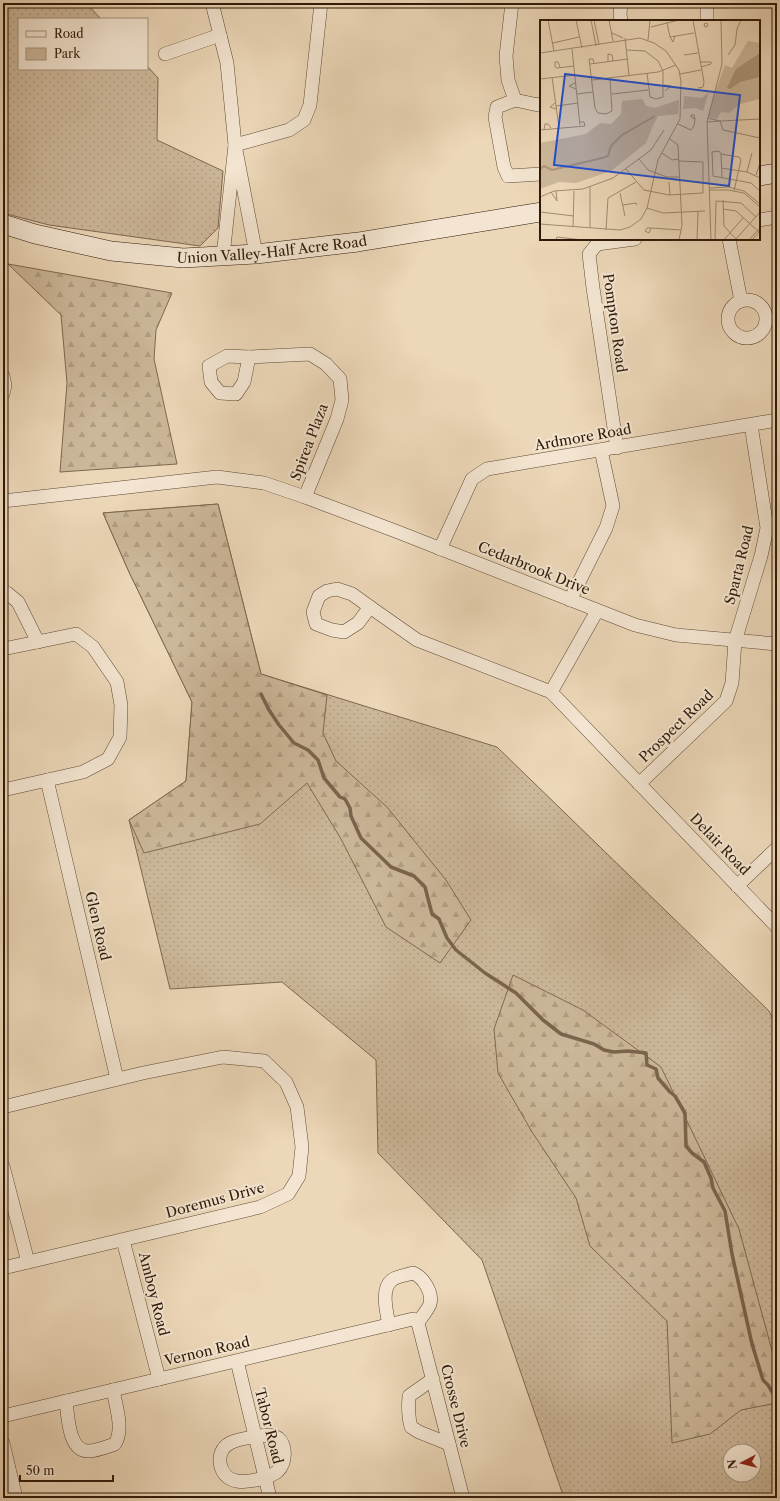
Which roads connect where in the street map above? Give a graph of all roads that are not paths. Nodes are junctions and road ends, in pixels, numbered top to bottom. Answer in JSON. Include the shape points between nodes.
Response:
{"nodes":[{"id":1,"x":212,"y":3,"type":"edge"},
{"id":2,"x":321,"y":3,"type":"edge"},
{"id":3,"x":512,"y":3,"type":"edge"},
{"id":4,"x":621,"y":3,"type":"edge"},
{"id":5,"x":707,"y":3,"type":"edge"},
{"id":6,"x":621,"y":20,"type":"edge"},
{"id":7,"x":707,"y":20,"type":"edge"},
{"id":8,"x":220,"y":35,"type":"junction"},
{"id":9,"x":164,"y":54,"type":"dead end"},
{"id":10,"x":515,"y":100,"type":"junction"},
{"id":11,"x":540,"y":104,"type":"edge"},
{"id":12,"x":235,"y":144,"type":"junction"},
{"id":13,"x":777,"y":173,"type":"edge"},
{"id":14,"x":540,"y":174,"type":"edge"},
{"id":15,"x":760,"y":176,"type":"edge"},
{"id":16,"x":540,"y":212,"type":"edge"},
{"id":17,"x":777,"y":217,"type":"edge"},
{"id":18,"x":760,"y":220,"type":"edge"},
{"id":19,"x":3,"y":224,"type":"edge"},
{"id":20,"x":627,"y":240,"type":"edge"},
{"id":21,"x":729,"y":240,"type":"edge"},
{"id":22,"x":256,"y":254,"type":"junction"},
{"id":23,"x":223,"y":256,"type":"junction"},
{"id":24,"x":741,"y":301,"type":"dead end"},
{"id":25,"x":249,"y":357,"type":"dead end"},
{"id":26,"x":3,"y":376,"type":"edge"},
{"id":27,"x":3,"y":394,"type":"edge"},
{"id":28,"x":777,"y":420,"type":"edge"},
{"id":29,"x":750,"y":424,"type":"junction"},
{"id":30,"x":617,"y":448,"type":"junction"},
{"id":31,"x":601,"y":450,"type":"junction"},
{"id":32,"x":305,"y":497,"type":"junction"},
{"id":33,"x":3,"y":501,"type":"edge"},
{"id":34,"x":440,"y":549,"type":"junction"},
{"id":35,"x":3,"y":594,"type":"edge"},
{"id":36,"x":570,"y":600,"type":"junction"},
{"id":37,"x":370,"y":607,"type":"dead end"},
{"id":38,"x":597,"y":611,"type":"junction"},
{"id":39,"x":735,"y":641,"type":"junction"},
{"id":40,"x":38,"y":642,"type":"junction"},
{"id":41,"x":777,"y":644,"type":"edge"},
{"id":42,"x":3,"y":649,"type":"edge"},
{"id":43,"x":550,"y":692,"type":"junction"},
{"id":44,"x":47,"y":780,"type":"junction"},
{"id":45,"x":639,"y":784,"type":"junction"},
{"id":46,"x":3,"y":790,"type":"edge"},
{"id":47,"x":777,"y":848,"type":"edge"},
{"id":48,"x":737,"y":886,"type":"junction"},
{"id":49,"x":777,"y":927,"type":"edge"},
{"id":50,"x":117,"y":1079,"type":"junction"},
{"id":51,"x":3,"y":1107,"type":"edge"},
{"id":52,"x":3,"y":1166,"type":"edge"},
{"id":53,"x":123,"y":1240,"type":"junction"},
{"id":54,"x":28,"y":1262,"type":"junction"},
{"id":55,"x":3,"y":1268,"type":"edge"},
{"id":56,"x":418,"y":1322,"type":"junction"},
{"id":57,"x":389,"y":1325,"type":"junction"},
{"id":58,"x":237,"y":1361,"type":"junction"},
{"id":59,"x":159,"y":1379,"type":"junction"},
{"id":60,"x":433,"y":1380,"type":"junction"},
{"id":61,"x":113,"y":1390,"type":"junction"},
{"id":62,"x":66,"y":1401,"type":"junction"},
{"id":63,"x":3,"y":1416,"type":"edge"},
{"id":64,"x":255,"y":1436,"type":"junction"},
{"id":65,"x":3,"y":1443,"type":"edge"},
{"id":66,"x":449,"y":1444,"type":"junction"},
{"id":67,"x":265,"y":1478,"type":"junction"},
{"id":68,"x":16,"y":1498,"type":"edge"},
{"id":69,"x":270,"y":1498,"type":"edge"},
{"id":70,"x":461,"y":1498,"type":"edge"}],
"edges":[{"from":1,"to":8,"type":"street"},
{"from":2,"to":12,"type":"street","via":[[310,105],[304,120],[289,130]]},
{"from":3,"to":10,"type":"street","via":[[506,56],[508,80]]},
{"from":4,"to":6,"type":"street"},
{"from":5,"to":7,"type":"street"},
{"from":8,"to":9,"type":"street"},
{"from":8,"to":12,"type":"street","via":[[227,63]]},
{"from":10,"to":11,"type":"street"},
{"from":10,"to":14,"type":"street","via":[[496,107],[495,117],[504,167],[508,176]]},
{"from":12,"to":22,"type":"street"},
{"from":12,"to":23,"type":"street"},
{"from":13,"to":15,"type":"street"},
{"from":16,"to":22,"type":"street","name":"Union Valley-Half Acre Road","via":[[358,242]]},
{"from":17,"to":18,"type":"street"},
{"from":19,"to":23,"type":"street","name":"Union Valley-Half Acre Road","via":[[111,251],[183,258]]},
{"from":20,"to":30,"type":"street","name":"Pompton Road","via":[[597,244],[589,254]]},
{"from":21,"to":24,"type":"street"},
{"from":22,"to":23,"type":"street","name":"Union Valley-Half Acre Road"},
{"from":25,"to":32,"type":"street","name":"Spirea Plaza","via":[[310,354],[326,364],[340,379],[342,400],[337,419]]},
{"from":26,"to":27,"type":"street"},
{"from":28,"to":29,"type":"street","name":"Ardmore Road"},
{"from":29,"to":30,"type":"street","name":"Ardmore Road"},
{"from":29,"to":39,"type":"street","name":"Sparta Road","via":[[767,528]]},
{"from":30,"to":31,"type":"street","name":"Ardmore Road"},
{"from":31,"to":34,"type":"street","name":"Ardmore Road","via":[[487,469],[472,479]]},
{"from":31,"to":36,"type":"street","via":[[613,506],[606,528]]},
{"from":32,"to":33,"type":"street","name":"Cedarbrook Drive","via":[[264,483],[217,477]]},
{"from":32,"to":34,"type":"street","name":"Cedarbrook Drive"},
{"from":34,"to":36,"type":"street","name":"Cedarbrook Drive"},
{"from":35,"to":40,"type":"street","via":[[7,593],[18,602]]},
{"from":36,"to":38,"type":"street","name":"Cedarbrook Drive"},
{"from":37,"to":43,"type":"street","via":[[416,640]]},
{"from":38,"to":39,"type":"street","name":"Cedarbrook Drive","via":[[635,626],[676,636]]},
{"from":38,"to":43,"type":"street"},
{"from":39,"to":41,"type":"street","name":"Cedarbrook Drive"},
{"from":39,"to":45,"type":"street","name":"Prospect Road","via":[[732,683],[726,701]]},
{"from":40,"to":42,"type":"street"},
{"from":40,"to":44,"type":"street","via":[[76,634],[93,647],[117,682],[121,705],[120,737],[108,758],[83,772]]},
{"from":43,"to":45,"type":"street","name":"Delair Road"},
{"from":44,"to":46,"type":"street"},
{"from":44,"to":50,"type":"street","name":"Glen Road"},
{"from":45,"to":48,"type":"street","name":"Delair Road"},
{"from":47,"to":48,"type":"street"},
{"from":48,"to":49,"type":"street","name":"Delair Road"},
{"from":50,"to":51,"type":"street","name":"Doremus Drive"},
{"from":50,"to":53,"type":"street","name":"Doremus Drive","via":[[223,1056],[264,1061],[286,1082],[297,1107],[302,1147],[299,1176],[288,1194],[260,1207]]},
{"from":52,"to":54,"type":"street"},
{"from":53,"to":54,"type":"street","name":"Doremus Drive"},
{"from":53,"to":59,"type":"street","name":"Amboy Road"},
{"from":54,"to":55,"type":"street","name":"Doremus Drive"},
{"from":56,"to":57,"type":"street","name":"Vernon Road","via":[[413,1320]]},
{"from":56,"to":57,"type":"street","via":[[430,1304],[430,1295],[420,1277],[413,1273],[393,1279],[388,1286],[386,1296]]},
{"from":56,"to":60,"type":"street","name":"Crosse Drive"},
{"from":57,"to":58,"type":"street","name":"Vernon Road"},
{"from":58,"to":59,"type":"street","name":"Vernon Road"},
{"from":58,"to":64,"type":"street","name":"Tabor Road"},
{"from":59,"to":61,"type":"street","name":"Vernon Road"},
{"from":60,"to":66,"type":"street","name":"Crosse Drive"},
{"from":60,"to":66,"type":"street","via":[[409,1396],[411,1427]]},
{"from":61,"to":62,"type":"street","name":"Vernon Road"},
{"from":61,"to":62,"type":"street","via":[[119,1437],[115,1444],[99,1450],[86,1451],[75,1444],[70,1432]]},
{"from":62,"to":63,"type":"street","name":"Vernon Road"},
{"from":64,"to":67,"type":"street","name":"Tabor Road"},
{"from":64,"to":67,"type":"street","via":[[277,1437],[283,1445],[283,1464],[278,1471]]},
{"from":64,"to":67,"type":"street","via":[[230,1443],[223,1448],[220,1459],[221,1471],[229,1479],[238,1482]]},
{"from":65,"to":68,"type":"street"},
{"from":66,"to":70,"type":"street","name":"Crosse Drive"},
{"from":67,"to":69,"type":"street","name":"Tabor Road"}]}
